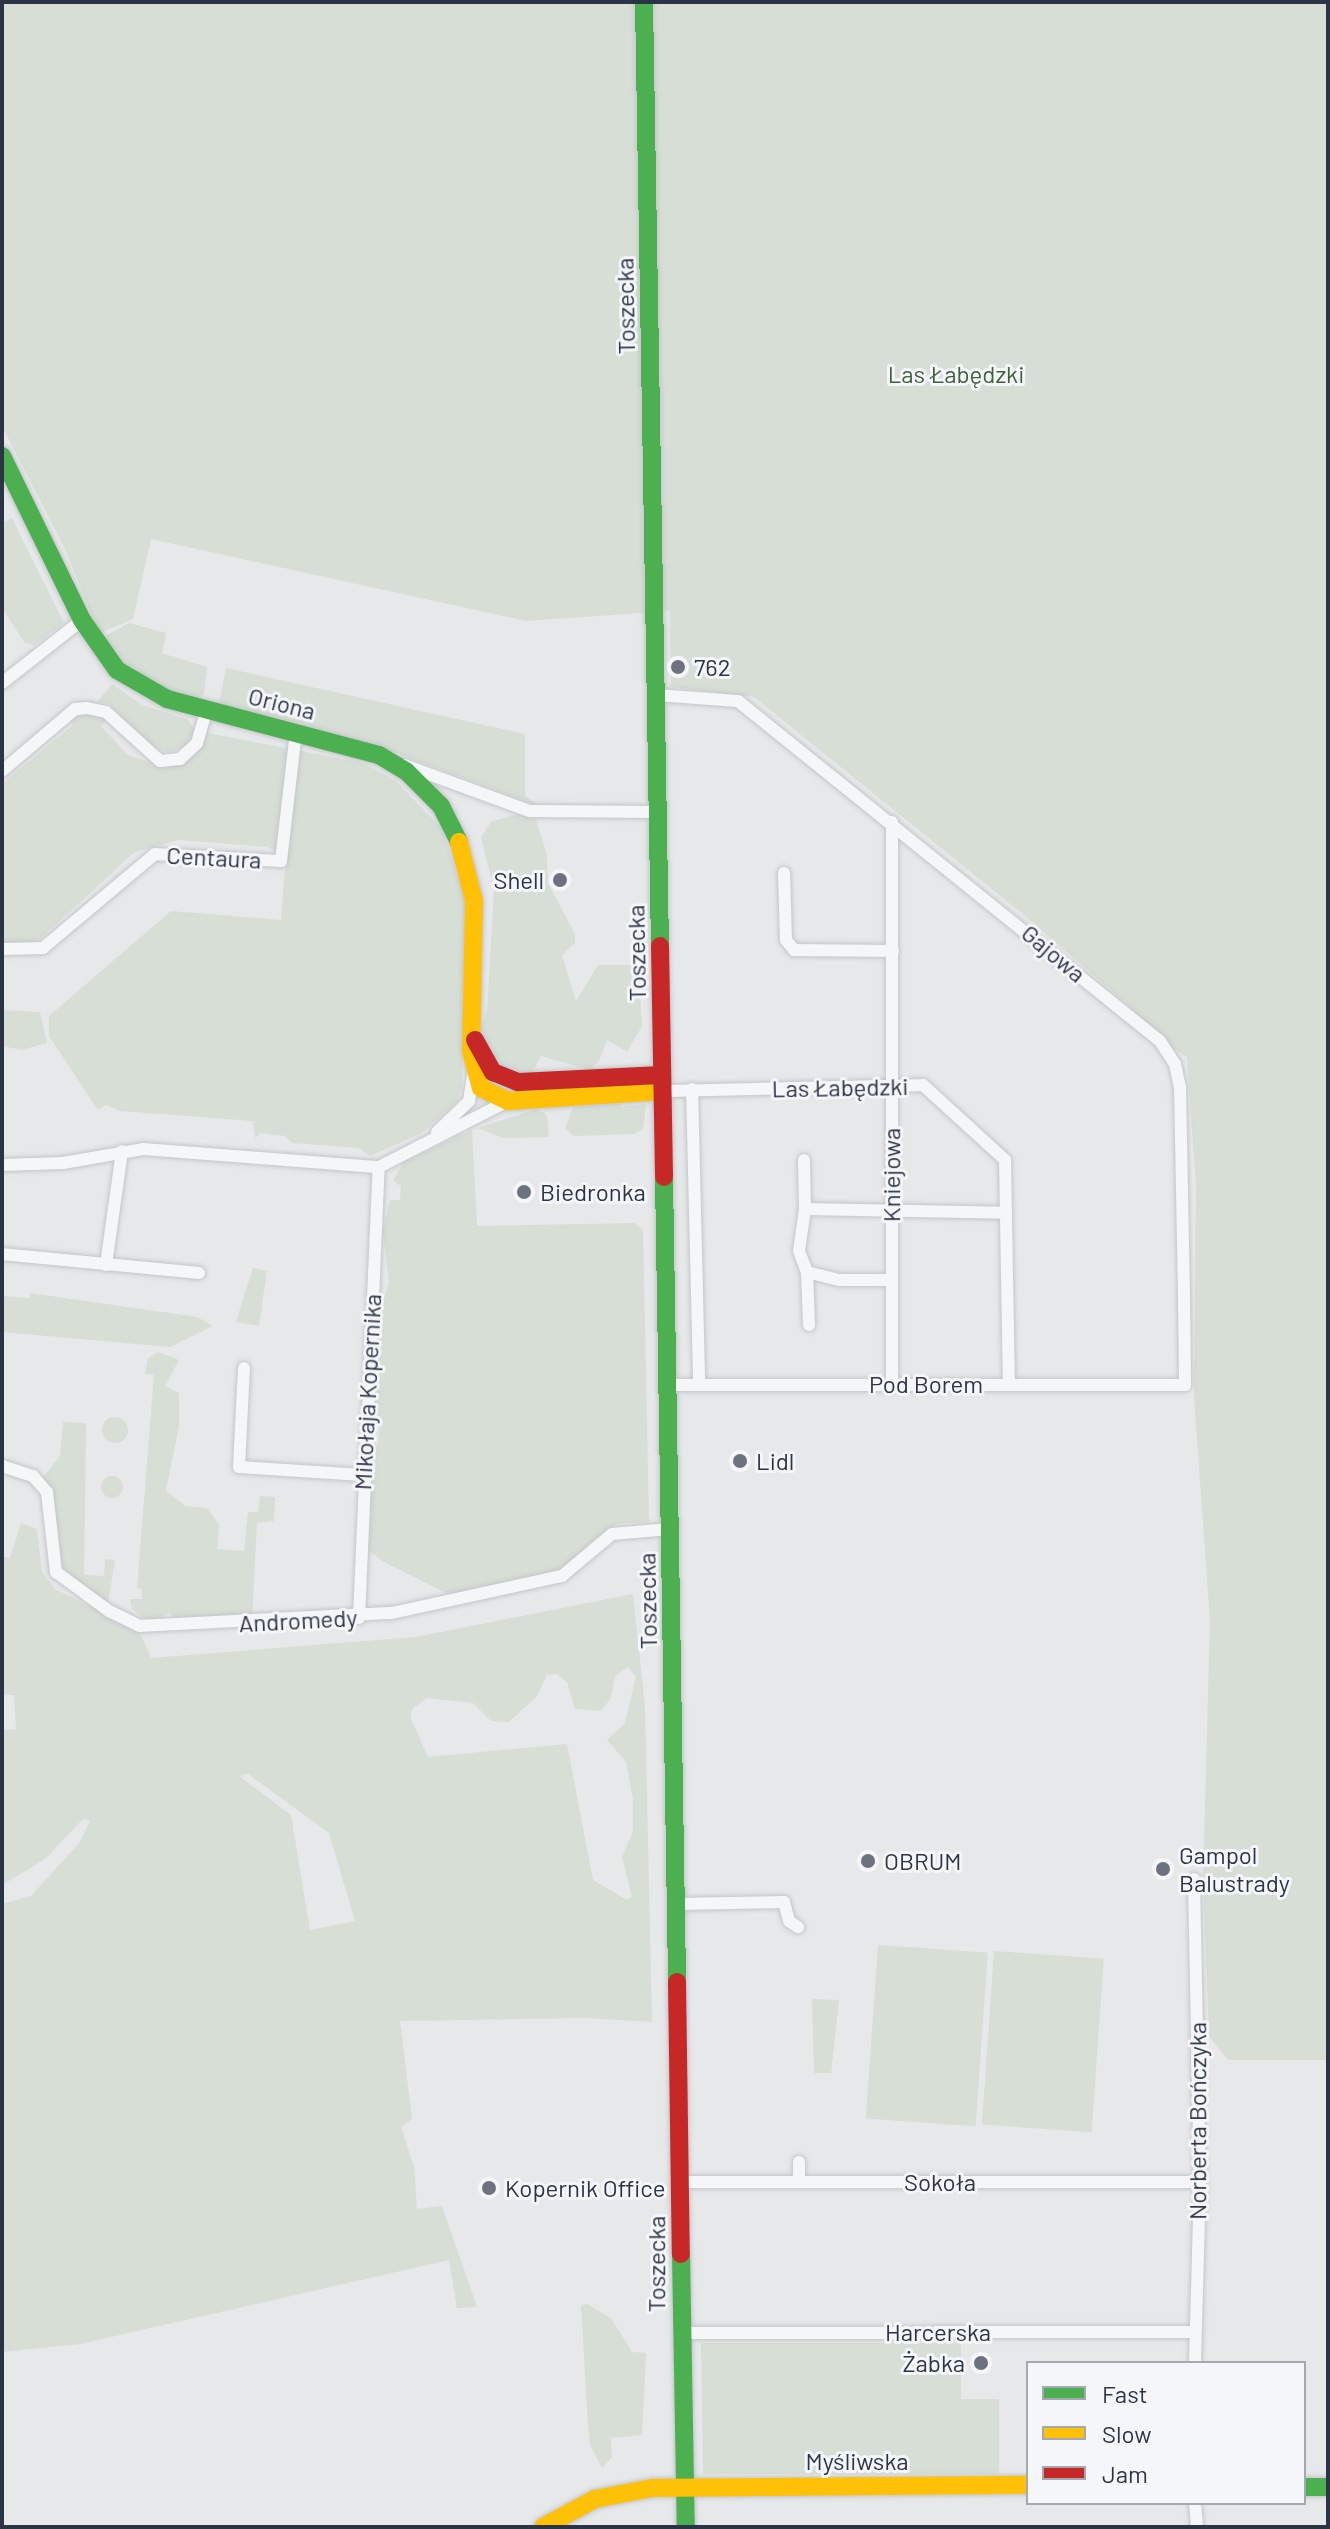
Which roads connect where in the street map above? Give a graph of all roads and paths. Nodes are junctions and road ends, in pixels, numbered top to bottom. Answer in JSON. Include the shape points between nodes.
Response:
{"nodes":[{"id":1,"x":644,"y":2,"type":"edge"},
{"id":2,"x":2,"y":458,"type":"edge"},
{"id":3,"x":82,"y":620,"type":"junction"},
{"id":4,"x":2,"y":683,"type":"edge"},
{"id":5,"x":656,"y":695,"type":"junction"},
{"id":6,"x":207,"y":709,"type":"junction"},
{"id":7,"x":296,"y":731,"type":"junction"},
{"id":8,"x":390,"y":760,"type":"junction"},
{"id":9,"x":2,"y":771,"type":"edge"},
{"id":10,"x":658,"y":812,"type":"junction"},
{"id":11,"x":892,"y":822,"type":"junction"},
{"id":12,"x":784,"y":873,"type":"dead end"},
{"id":13,"x":2,"y":949,"type":"edge"},
{"id":14,"x":893,"y":951,"type":"junction"},
{"id":15,"x":662,"y":1083,"type":"junction"},
{"id":16,"x":891,"y":1086,"type":"junction"},
{"id":17,"x":489,"y":1088,"type":"junction"},
{"id":18,"x":692,"y":1089,"type":"junction"},
{"id":19,"x":428,"y":1139,"type":"junction"},
{"id":20,"x":122,"y":1151,"type":"junction"},
{"id":21,"x":804,"y":1160,"type":"dead end"},
{"id":22,"x":2,"y":1165,"type":"edge"},
{"id":23,"x":379,"y":1167,"type":"junction"},
{"id":24,"x":805,"y":1209,"type":"junction"},
{"id":25,"x":1006,"y":1213,"type":"junction"},
{"id":26,"x":890,"y":1214,"type":"junction"},
{"id":27,"x":2,"y":1254,"type":"edge"},
{"id":28,"x":106,"y":1265,"type":"junction"},
{"id":29,"x":807,"y":1272,"type":"junction"},
{"id":30,"x":199,"y":1273,"type":"dead end"},
{"id":31,"x":890,"y":1280,"type":"junction"},
{"id":32,"x":809,"y":1325,"type":"dead end"},
{"id":33,"x":244,"y":1368,"type":"dead end"},
{"id":34,"x":892,"y":1384,"type":"junction"},
{"id":35,"x":1009,"y":1384,"type":"junction"},
{"id":36,"x":667,"y":1385,"type":"junction"},
{"id":37,"x":699,"y":1385,"type":"junction"},
{"id":38,"x":1185,"y":1385,"type":"joint"},
{"id":39,"x":2,"y":1466,"type":"edge"},
{"id":40,"x":362,"y":1475,"type":"junction"},
{"id":41,"x":670,"y":1529,"type":"junction"},
{"id":42,"x":359,"y":1618,"type":"junction"},
{"id":43,"x":1194,"y":1879,"type":"dead end"},
{"id":44,"x":676,"y":1904,"type":"junction"},
{"id":45,"x":798,"y":1927,"type":"dead end"},
{"id":46,"x":799,"y":2162,"type":"dead end"},
{"id":47,"x":680,"y":2182,"type":"junction"},
{"id":48,"x":799,"y":2182,"type":"junction"},
{"id":49,"x":1200,"y":2182,"type":"junction"},
{"id":50,"x":1195,"y":2332,"type":"junction"},
{"id":51,"x":680,"y":2333,"type":"junction"},
{"id":52,"x":1195,"y":2361,"type":"edge"},
{"id":53,"x":1026,"y":2485,"type":"edge"},
{"id":54,"x":686,"y":2487,"type":"junction"},
{"id":55,"x":1306,"y":2487,"type":"edge"},
{"id":56,"x":1328,"y":2487,"type":"edge"},
{"id":57,"x":1195,"y":2505,"type":"edge"},
{"id":58,"x":543,"y":2527,"type":"edge"},
{"id":59,"x":686,"y":2527,"type":"edge"},
{"id":60,"x":1197,"y":2527,"type":"edge"}],
"edges":[{"from":1,"to":5,"type":"main road","name":"Toszecka"},
{"from":2,"to":3,"type":"main road","name":"Oriona"},
{"from":3,"to":4,"type":"street"},
{"from":3,"to":6,"type":"main road","name":"Oriona","via":[[104,656],[132,681]]},
{"from":5,"to":10,"type":"main road","name":"Toszecka"},
{"from":5,"to":11,"type":"street","name":"Gajowa","via":[[738,701]]},
{"from":6,"to":7,"type":"main road","name":"Oriona"},
{"from":6,"to":9,"type":"street","via":[[197,743],[180,759],[160,761],[106,712],[87,708],[75,709]]},
{"from":7,"to":8,"type":"main road","name":"Oriona"},
{"from":7,"to":13,"type":"street","name":"Centaura","via":[[281,861],[155,854],[43,948]]},
{"from":8,"to":10,"type":"street","via":[[530,811]]},
{"from":8,"to":17,"type":"main road","name":"Oriona","via":[[441,806],[466,862],[475,921],[473,1026]]},
{"from":10,"to":15,"type":"main road","name":"Toszecka"},
{"from":11,"to":14,"type":"street","name":"Kniejowa"},
{"from":11,"to":38,"type":"street","name":"Gajowa","via":[[1160,1041],[1175,1064],[1181,1099]]},
{"from":12,"to":14,"type":"street","via":[[786,940],[794,950]]},
{"from":14,"to":16,"type":"street","name":"Kniejowa"},
{"from":15,"to":17,"type":"main road","via":[[551,1091]]},
{"from":15,"to":18,"type":"street","name":"Las Łabędzki"},
{"from":15,"to":36,"type":"main road","name":"Toszecka"},
{"from":16,"to":18,"type":"street","name":"Las Łabędzki"},
{"from":16,"to":25,"type":"street","name":"Las Łabędzki","via":[[923,1085],[1005,1160]]},
{"from":16,"to":26,"type":"street","name":"Kniejowa"},
{"from":17,"to":19,"type":"street"},
{"from":17,"to":19,"type":"street"},
{"from":18,"to":37,"type":"street"},
{"from":19,"to":23,"type":"street"},
{"from":20,"to":22,"type":"street","via":[[63,1163]]},
{"from":20,"to":23,"type":"street"},
{"from":20,"to":28,"type":"street"},
{"from":21,"to":24,"type":"street"},
{"from":23,"to":40,"type":"street","name":"Mikołaja Kopernika"},
{"from":24,"to":26,"type":"street"},
{"from":24,"to":29,"type":"street","via":[[799,1251]]},
{"from":25,"to":26,"type":"street"},
{"from":25,"to":35,"type":"street","name":"Las Łabędzki"},
{"from":26,"to":31,"type":"street","name":"Kniejowa"},
{"from":27,"to":28,"type":"street"},
{"from":28,"to":30,"type":"street"},
{"from":29,"to":31,"type":"street","via":[[839,1280]]},
{"from":29,"to":32,"type":"street"},
{"from":31,"to":34,"type":"street","name":"Kniejowa"},
{"from":33,"to":40,"type":"street","via":[[239,1467]]},
{"from":34,"to":35,"type":"street","name":"Pod Borem"},
{"from":34,"to":37,"type":"street","name":"Pod Borem"},
{"from":35,"to":38,"type":"street","name":"Pod Borem"},
{"from":36,"to":37,"type":"street","name":"Pod Borem"},
{"from":36,"to":41,"type":"main road","name":"Toszecka"},
{"from":39,"to":42,"type":"street","name":"Andromedy","via":[[33,1476],[47,1492],[56,1572],[109,1611],[140,1626]]},
{"from":40,"to":42,"type":"street","name":"Mikołaja Kopernika"},
{"from":41,"to":42,"type":"street","name":"Andromedy","via":[[612,1534],[576,1569],[546,1581]]},
{"from":41,"to":44,"type":"main road","name":"Toszecka"},
{"from":43,"to":49,"type":"street","name":"Norberta Bończyka"},
{"from":44,"to":45,"type":"street","via":[[784,1902],[789,1921]]},
{"from":44,"to":47,"type":"main road","name":"Toszecka"},
{"from":46,"to":48,"type":"street"},
{"from":47,"to":48,"type":"street","name":"Sokoła"},
{"from":47,"to":51,"type":"main road","name":"Toszecka"},
{"from":48,"to":49,"type":"street","name":"Sokoła"},
{"from":49,"to":50,"type":"street","name":"Norberta Bończyka"},
{"from":50,"to":51,"type":"street","name":"Harcerska"},
{"from":50,"to":52,"type":"street","name":"Norberta Bończyka"},
{"from":51,"to":54,"type":"main road","name":"Toszecka"},
{"from":53,"to":54,"type":"main road","name":"Myśliwska"},
{"from":54,"to":58,"type":"main road","name":"Myśliwska","via":[[595,2499]]},
{"from":54,"to":59,"type":"main road","name":"Toszecka"},
{"from":55,"to":56,"type":"main road"},
{"from":57,"to":60,"type":"street"}]}
